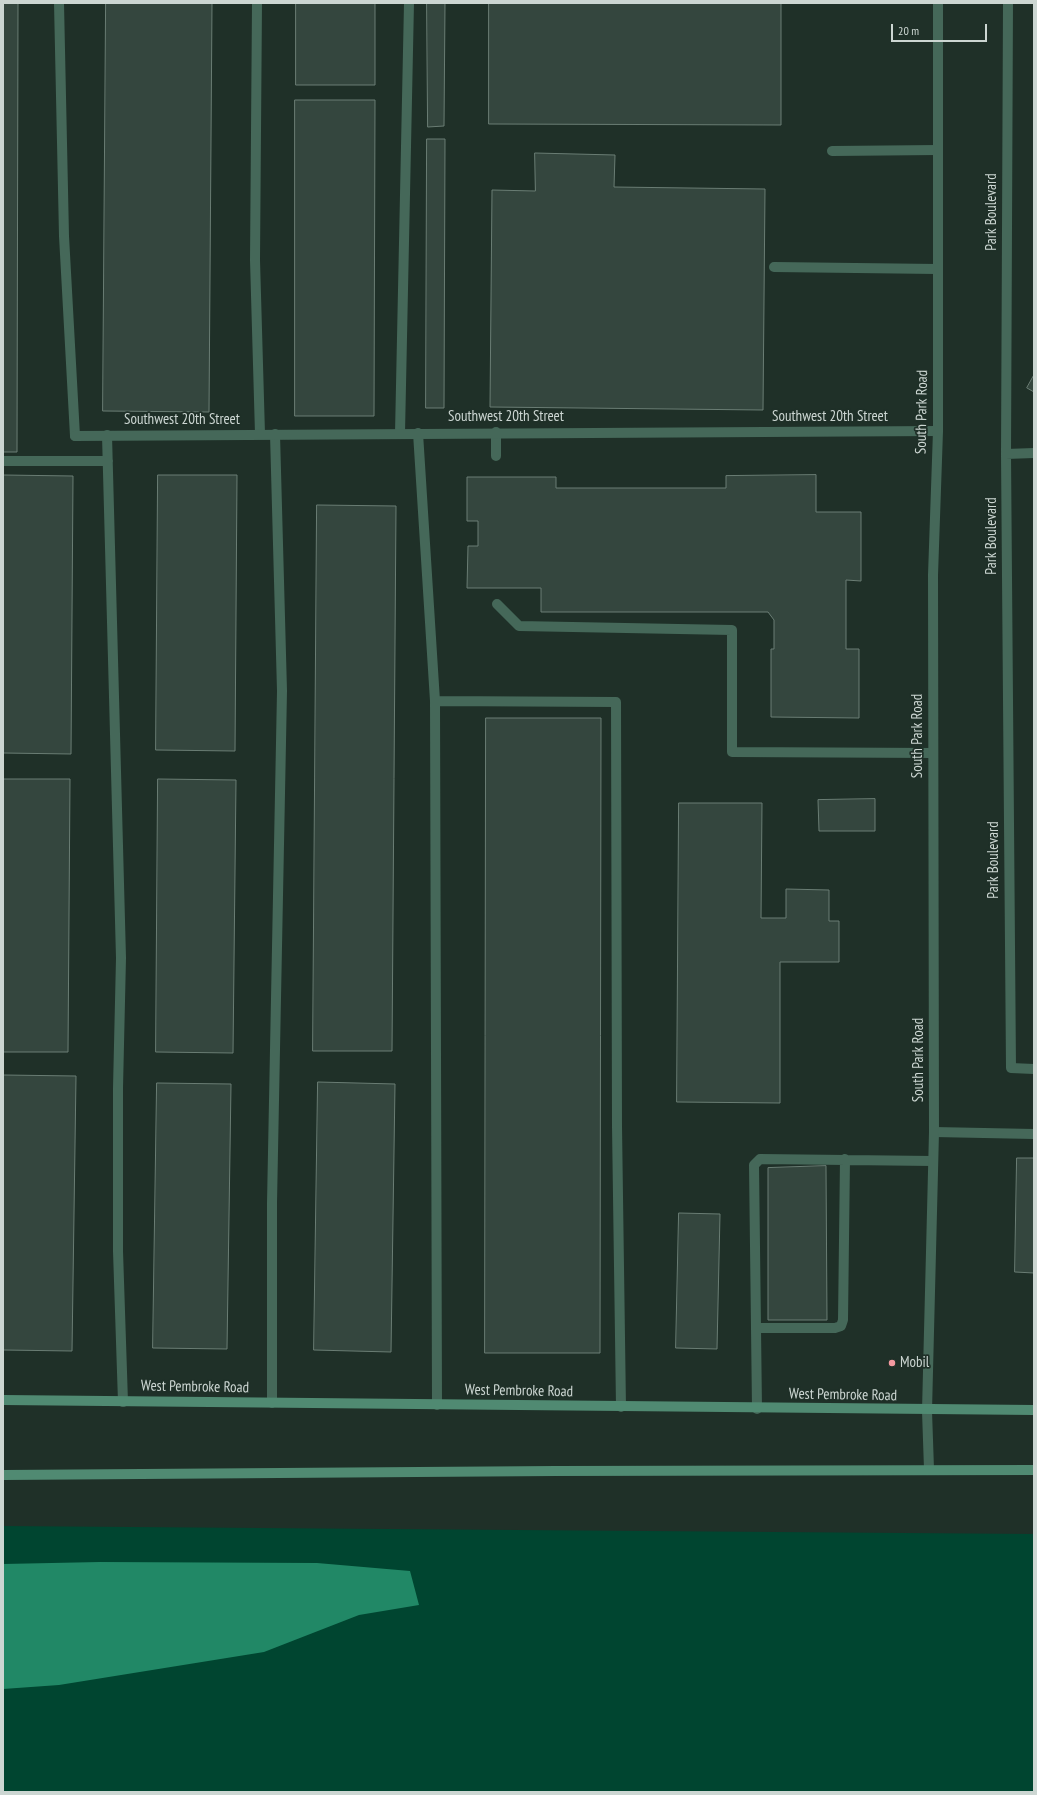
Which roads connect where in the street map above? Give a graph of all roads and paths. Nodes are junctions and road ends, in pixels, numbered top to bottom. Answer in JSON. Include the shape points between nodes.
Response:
{"nodes":[{"id":1,"x":59,"y":3,"type":"edge"},
{"id":2,"x":257,"y":3,"type":"edge"},
{"id":3,"x":409,"y":3,"type":"edge"},
{"id":4,"x":938,"y":3,"type":"edge"},
{"id":5,"x":1008,"y":3,"type":"edge"},
{"id":6,"x":938,"y":150,"type":"junction"},
{"id":7,"x":832,"y":151,"type":"dead end"},
{"id":8,"x":774,"y":267,"type":"dead end"},
{"id":9,"x":937,"y":269,"type":"junction"},
{"id":10,"x":938,"y":431,"type":"junction"},
{"id":11,"x":496,"y":432,"type":"junction"},
{"id":12,"x":400,"y":433,"type":"junction"},
{"id":13,"x":418,"y":433,"type":"junction"},
{"id":14,"x":260,"y":434,"type":"junction"},
{"id":15,"x":276,"y":434,"type":"junction"},
{"id":16,"x":107,"y":435,"type":"junction"},
{"id":17,"x":1034,"y":453,"type":"edge"},
{"id":18,"x":1006,"y":454,"type":"junction"},
{"id":19,"x":496,"y":456,"type":"dead end"},
{"id":20,"x":3,"y":461,"type":"edge"},
{"id":21,"x":108,"y":461,"type":"junction"},
{"id":22,"x":497,"y":604,"type":"dead end"},
{"id":23,"x":435,"y":701,"type":"junction"},
{"id":24,"x":933,"y":753,"type":"junction"},
{"id":25,"x":1034,"y":1069,"type":"edge"},
{"id":26,"x":934,"y":1132,"type":"junction"},
{"id":27,"x":1034,"y":1134,"type":"edge"},
{"id":28,"x":845,"y":1159,"type":"junction"},
{"id":29,"x":933,"y":1161,"type":"junction"},
{"id":30,"x":756,"y":1328,"type":"junction"},
{"id":31,"x":3,"y":1400,"type":"edge"},
{"id":32,"x":123,"y":1402,"type":"junction"},
{"id":33,"x":272,"y":1403,"type":"junction"},
{"id":34,"x":437,"y":1405,"type":"junction"},
{"id":35,"x":621,"y":1407,"type":"junction"},
{"id":36,"x":757,"y":1409,"type":"junction"},
{"id":37,"x":927,"y":1410,"type":"junction"},
{"id":38,"x":1034,"y":1410,"type":"edge"},
{"id":39,"x":929,"y":1469,"type":"junction"},
{"id":40,"x":1034,"y":1470,"type":"edge"},
{"id":41,"x":3,"y":1475,"type":"edge"}],
"edges":[{"from":1,"to":16,"type":"street","name":"Southwest 20th Street","via":[[64,236],[75,436]]},
{"from":2,"to":14,"type":"street","via":[[255,260]]},
{"from":3,"to":12,"type":"street"},
{"from":4,"to":6,"type":"street","name":"South Park Road"},
{"from":5,"to":18,"type":"street","name":"Park Boulevard"},
{"from":6,"to":7,"type":"street"},
{"from":6,"to":9,"type":"street","name":"South Park Road"},
{"from":8,"to":9,"type":"street"},
{"from":9,"to":10,"type":"street","name":"South Park Road"},
{"from":10,"to":11,"type":"street","name":"Southwest 20th Street"},
{"from":10,"to":24,"type":"street","name":"South Park Road","via":[[932,575]]},
{"from":11,"to":13,"type":"street","name":"Southwest 20th Street"},
{"from":11,"to":19,"type":"street"},
{"from":12,"to":13,"type":"street","name":"Southwest 20th Street"},
{"from":12,"to":15,"type":"street","name":"Southwest 20th Street"},
{"from":13,"to":23,"type":"street"},
{"from":14,"to":15,"type":"street","name":"Southwest 20th Street"},
{"from":14,"to":16,"type":"street","name":"Southwest 20th Street"},
{"from":15,"to":33,"type":"street","via":[[282,691],[272,1195]]},
{"from":16,"to":21,"type":"street"},
{"from":17,"to":18,"type":"street"},
{"from":18,"to":25,"type":"street","name":"Park Boulevard","via":[[1011,1068]]},
{"from":20,"to":21,"type":"street"},
{"from":21,"to":32,"type":"street","via":[[121,958],[118,1235]]},
{"from":22,"to":24,"type":"street","via":[[519,626],[732,630],[732,752]]},
{"from":23,"to":34,"type":"street"},
{"from":23,"to":35,"type":"street","via":[[616,702],[617,1126]]},
{"from":24,"to":26,"type":"street","name":"South Park Road"},
{"from":26,"to":27,"type":"street"},
{"from":26,"to":29,"type":"street","name":"South Park Road"},
{"from":28,"to":29,"type":"street"},
{"from":28,"to":30,"type":"street","via":[[841,1326]]},
{"from":28,"to":30,"type":"street","via":[[756,1161]]},
{"from":29,"to":37,"type":"street","name":"South Park Road"},
{"from":30,"to":36,"type":"street"},
{"from":31,"to":32,"type":"main road","name":"West Pembroke Road"},
{"from":32,"to":33,"type":"main road","name":"West Pembroke Road"},
{"from":33,"to":34,"type":"main road","name":"West Pembroke Road"},
{"from":34,"to":35,"type":"main road","name":"West Pembroke Road"},
{"from":35,"to":36,"type":"main road","name":"West Pembroke Road"},
{"from":36,"to":37,"type":"main road","name":"West Pembroke Road"},
{"from":37,"to":38,"type":"main road","name":"West Pembroke Road"},
{"from":37,"to":39,"type":"street","name":"South Park Road"},
{"from":39,"to":40,"type":"main road"},
{"from":39,"to":41,"type":"main road"}]}
